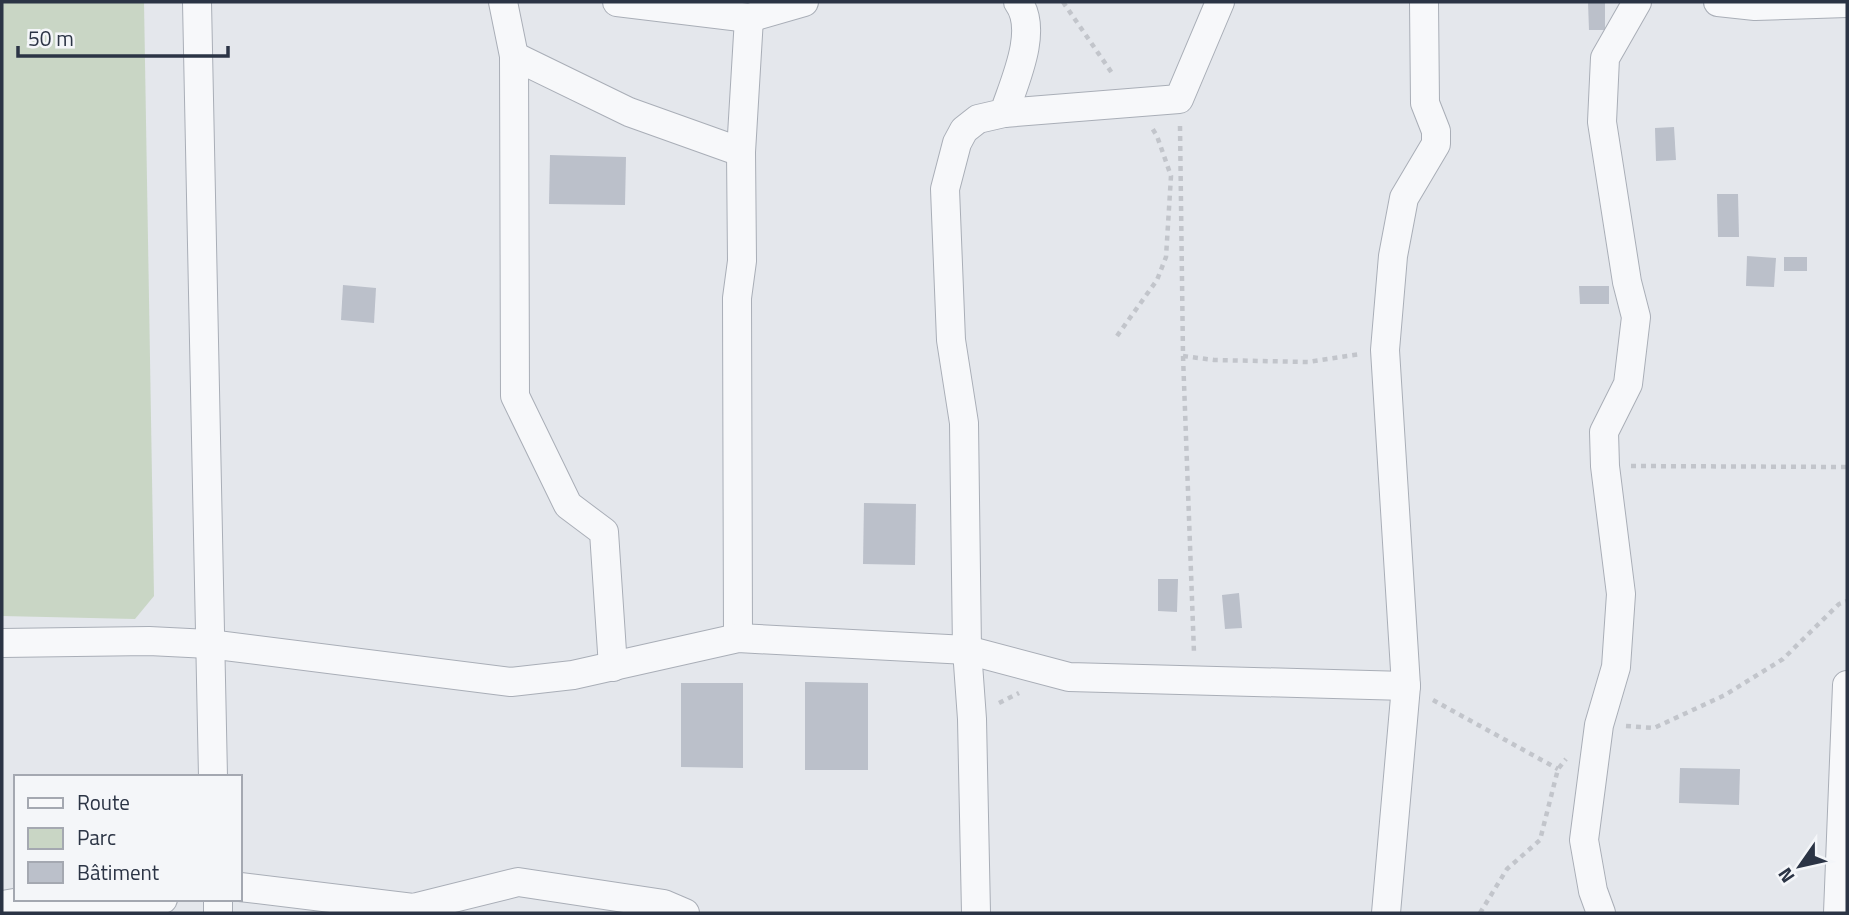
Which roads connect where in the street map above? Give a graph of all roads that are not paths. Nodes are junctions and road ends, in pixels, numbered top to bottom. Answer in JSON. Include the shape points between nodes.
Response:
{"nodes":[{"id":1,"x":197,"y":2,"type":"edge"},
{"id":2,"x":503,"y":2,"type":"edge"},
{"id":3,"x":617,"y":2,"type":"edge"},
{"id":4,"x":804,"y":2,"type":"edge"},
{"id":5,"x":1018,"y":2,"type":"edge"},
{"id":6,"x":1220,"y":2,"type":"edge"},
{"id":7,"x":1424,"y":2,"type":"edge"},
{"id":8,"x":1637,"y":2,"type":"edge"},
{"id":9,"x":1718,"y":2,"type":"edge"},
{"id":10,"x":1847,"y":3,"type":"edge"},
{"id":11,"x":749,"y":18,"type":"junction"},
{"id":12,"x":514,"y":56,"type":"junction"},
{"id":13,"x":1004,"y":113,"type":"junction"},
{"id":14,"x":741,"y":152,"type":"junction"},
{"id":15,"x":738,"y":638,"type":"junction"},
{"id":16,"x":2,"y":643,"type":"edge"},
{"id":17,"x":209,"y":644,"type":"junction"},
{"id":18,"x":967,"y":650,"type":"junction"},
{"id":19,"x":613,"y":667,"type":"junction"},
{"id":20,"x":1847,"y":685,"type":"edge"},
{"id":21,"x":1406,"y":686,"type":"junction"},
{"id":22,"x":213,"y":775,"type":"edge"},
{"id":23,"x":242,"y":887,"type":"edge"},
{"id":24,"x":26,"y":901,"type":"edge"},
{"id":25,"x":26,"y":901,"type":"edge"},
{"id":26,"x":156,"y":901,"type":"edge"},
{"id":27,"x":2,"y":905,"type":"edge"},
{"id":28,"x":685,"y":913,"type":"edge"},
{"id":29,"x":976,"y":913,"type":"edge"},
{"id":30,"x":1386,"y":913,"type":"edge"},
{"id":31,"x":1601,"y":913,"type":"edge"},
{"id":32,"x":1838,"y":913,"type":"edge"}],
"edges":[{"from":1,"to":17,"type":"street"},
{"from":2,"to":12,"type":"street"},
{"from":3,"to":11,"type":"street"},
{"from":4,"to":11,"type":"street"},
{"from":5,"to":13,"type":"street","via":[[1027,38]]},
{"from":6,"to":13,"type":"street","via":[[1179,99]]},
{"from":7,"to":21,"type":"street","via":[[1425,103],[1436,144],[1404,198],[1393,256],[1385,350]]},
{"from":8,"to":31,"type":"street","via":[[1605,58],[1602,122],[1636,317],[1628,384],[1604,432],[1620,594],[1616,667],[1599,724],[1584,840]]},
{"from":9,"to":10,"type":"street","via":[[1755,6]]},
{"from":11,"to":14,"type":"street"},
{"from":12,"to":14,"type":"street","via":[[629,112]]},
{"from":12,"to":19,"type":"street","via":[[515,396],[568,505],[604,532]]},
{"from":13,"to":18,"type":"street","via":[[978,119],[964,130],[945,189],[951,340],[964,423]]},
{"from":14,"to":15,"type":"street"},
{"from":15,"to":18,"type":"street"},
{"from":15,"to":19,"type":"street"},
{"from":16,"to":17,"type":"street"},
{"from":17,"to":19,"type":"street","via":[[511,682]]},
{"from":17,"to":22,"type":"street"},
{"from":18,"to":21,"type":"street","via":[[1069,677]]},
{"from":18,"to":29,"type":"street"},
{"from":20,"to":32,"type":"street"},
{"from":21,"to":30,"type":"street"},
{"from":23,"to":28,"type":"street","via":[[413,908],[518,882],[664,904]]},
{"from":24,"to":27,"type":"street"},
{"from":25,"to":26,"type":"street","via":[[134,907]]}]}
